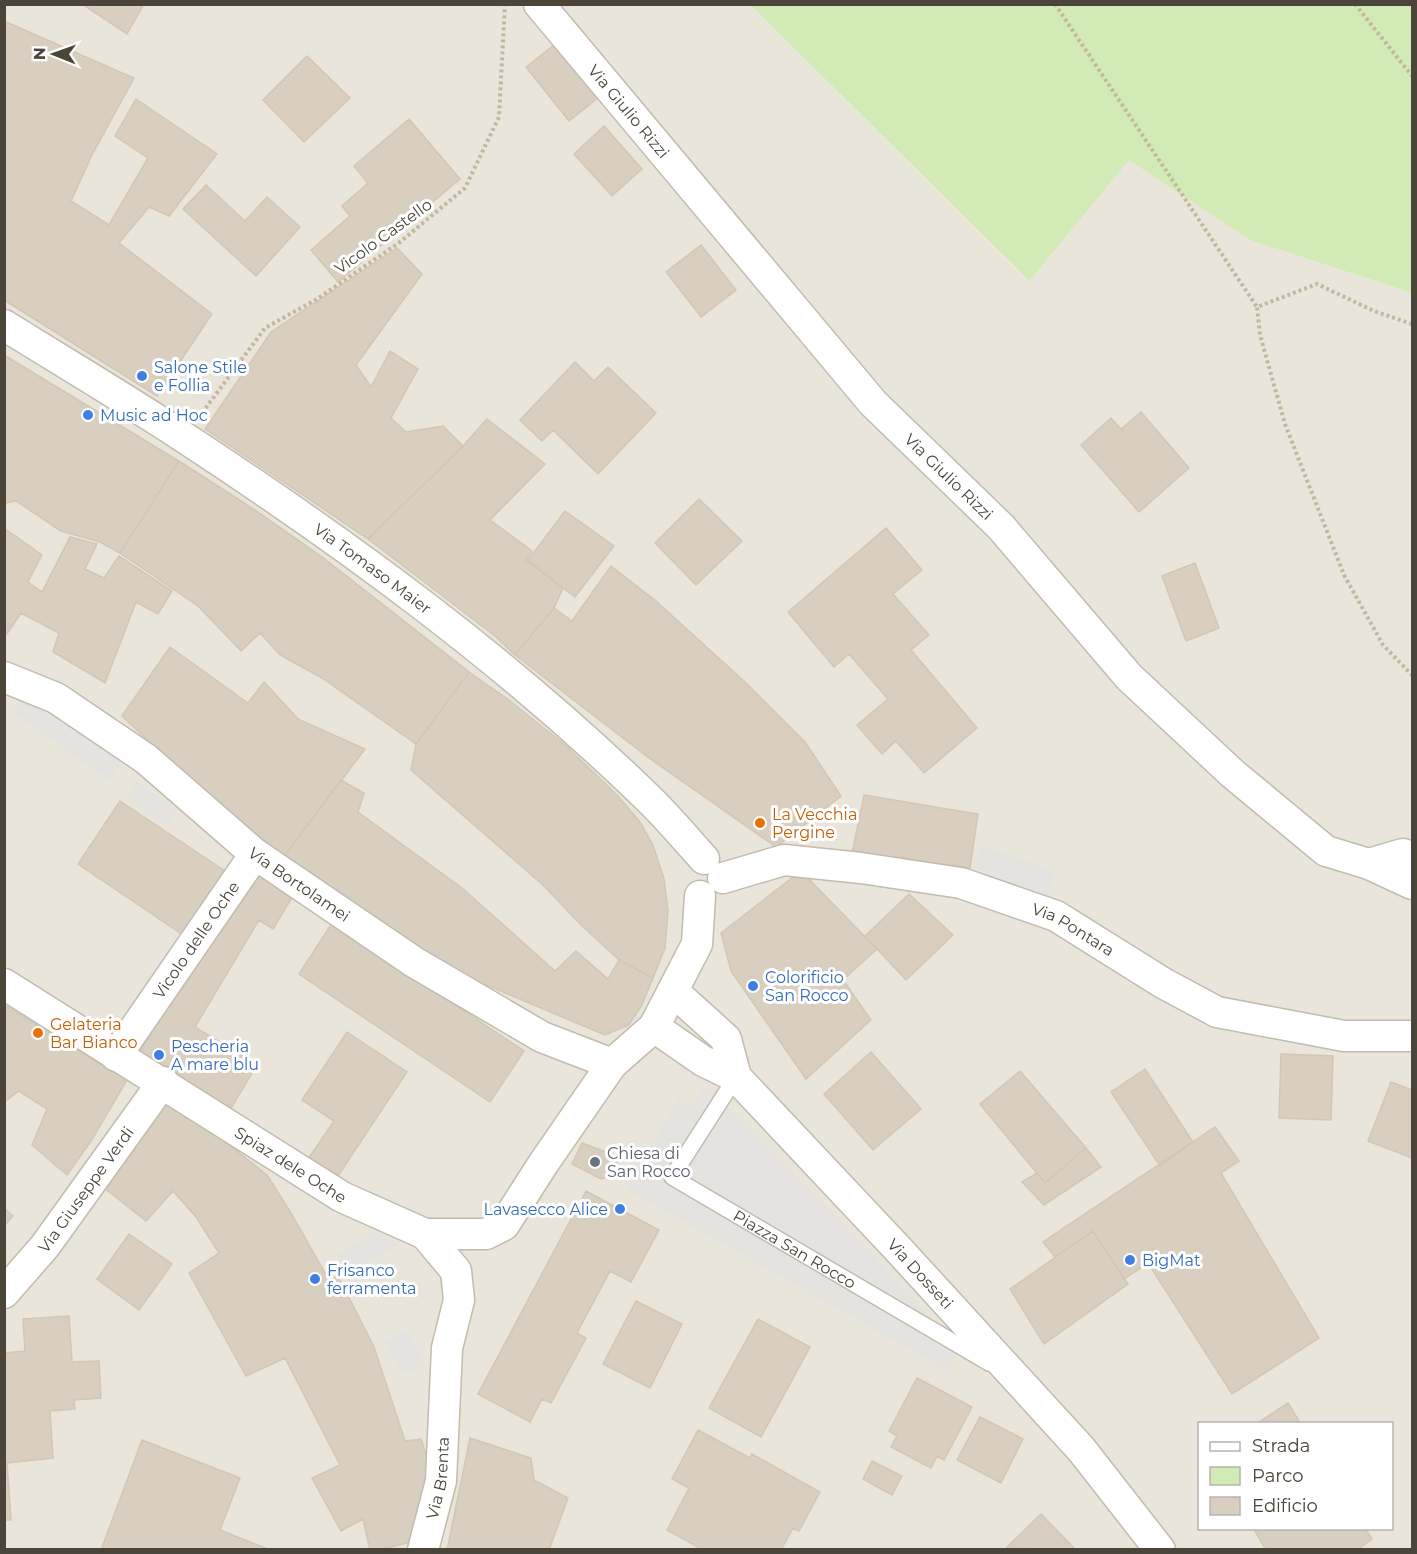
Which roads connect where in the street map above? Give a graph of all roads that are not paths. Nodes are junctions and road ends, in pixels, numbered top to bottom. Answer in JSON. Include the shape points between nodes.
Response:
{"nodes":[{"id":1,"x":539,"y":4,"type":"edge"},
{"id":2,"x":4,"y":326,"type":"edge"},
{"id":3,"x":4,"y":677,"type":"edge"},
{"id":4,"x":255,"y":854,"type":"junction"},
{"id":5,"x":1413,"y":857,"type":"edge"},
{"id":6,"x":1369,"y":864,"type":"junction"},
{"id":7,"x":714,"y":869,"type":"junction"},
{"id":8,"x":1413,"y":884,"type":"edge"},
{"id":9,"x":4,"y":984,"type":"edge"},
{"id":10,"x":673,"y":991,"type":"junction"},
{"id":11,"x":654,"y":1027,"type":"junction"},
{"id":12,"x":1413,"y":1036,"type":"edge"},
{"id":13,"x":116,"y":1056,"type":"junction"},
{"id":14,"x":612,"y":1064,"type":"junction"},
{"id":15,"x":736,"y":1077,"type":"junction"},
{"id":16,"x":163,"y":1082,"type":"junction"},
{"id":17,"x":425,"y":1234,"type":"junction"},
{"id":18,"x":4,"y":1293,"type":"edge"},
{"id":19,"x":1020,"y":1381,"type":"junction"},
{"id":20,"x":445,"y":1406,"type":"joint"},
{"id":21,"x":423,"y":1550,"type":"edge"},
{"id":22,"x":1160,"y":1550,"type":"edge"}],
"edges":[{"from":1,"to":6,"type":"street","name":"Via Giulio Rizzi","via":[[873,403],[1001,527],[1129,677],[1233,774],[1326,851]]},
{"from":2,"to":7,"type":"street","name":"Via Tomaso Maier","via":[[185,437],[354,554],[551,708],[653,803]]},
{"from":3,"to":4,"type":"street","name":"Via Bortolamei","via":[[56,698],[146,759]]},
{"from":4,"to":13,"type":"street","name":"Vicolo delle Oche"},
{"from":4,"to":14,"type":"street","name":"Via Bortolamei","via":[[414,962],[532,1032]]},
{"from":5,"to":6,"type":"street","via":[[1403,854]]},
{"from":6,"to":8,"type":"street","name":"Via Giulio Rizzi"},
{"from":7,"to":10,"type":"street","via":[[689,867],[686,883],[700,896],[697,944]]},
{"from":7,"to":12,"type":"street","name":"Via Pontara","via":[[784,860],[961,883],[1056,916],[1217,1012],[1344,1036]]},
{"from":9,"to":13,"type":"street","name":"Spiaz dele Oche"},
{"from":10,"to":11,"type":"street"},
{"from":10,"to":15,"type":"street","via":[[726,1039]]},
{"from":11,"to":14,"type":"street"},
{"from":11,"to":15,"type":"street","name":"Via Dosseti","via":[[703,1061]]},
{"from":13,"to":16,"type":"street","name":"Spiaz dele Oche"},
{"from":14,"to":17,"type":"street","name":"Spiaz dele Oche","via":[[504,1226],[486,1233]]},
{"from":15,"to":19,"type":"street","name":"Via Dosseti"},
{"from":15,"to":19,"type":"lane","name":"Piazza San Rocco","via":[[672,1177]]},
{"from":16,"to":17,"type":"street","name":"Spiaz dele Oche","via":[[342,1197]]},
{"from":16,"to":18,"type":"street","name":"Via Giuseppe Verdi","via":[[45,1246]]},
{"from":17,"to":20,"type":"street","name":"Spiaz dele Oche","via":[[456,1270],[459,1300],[447,1348]]},
{"from":19,"to":22,"type":"street","name":"Via Dosseti","via":[[1081,1449]]},
{"from":20,"to":21,"type":"street","name":"Via Brenta","via":[[441,1481]]}]}
